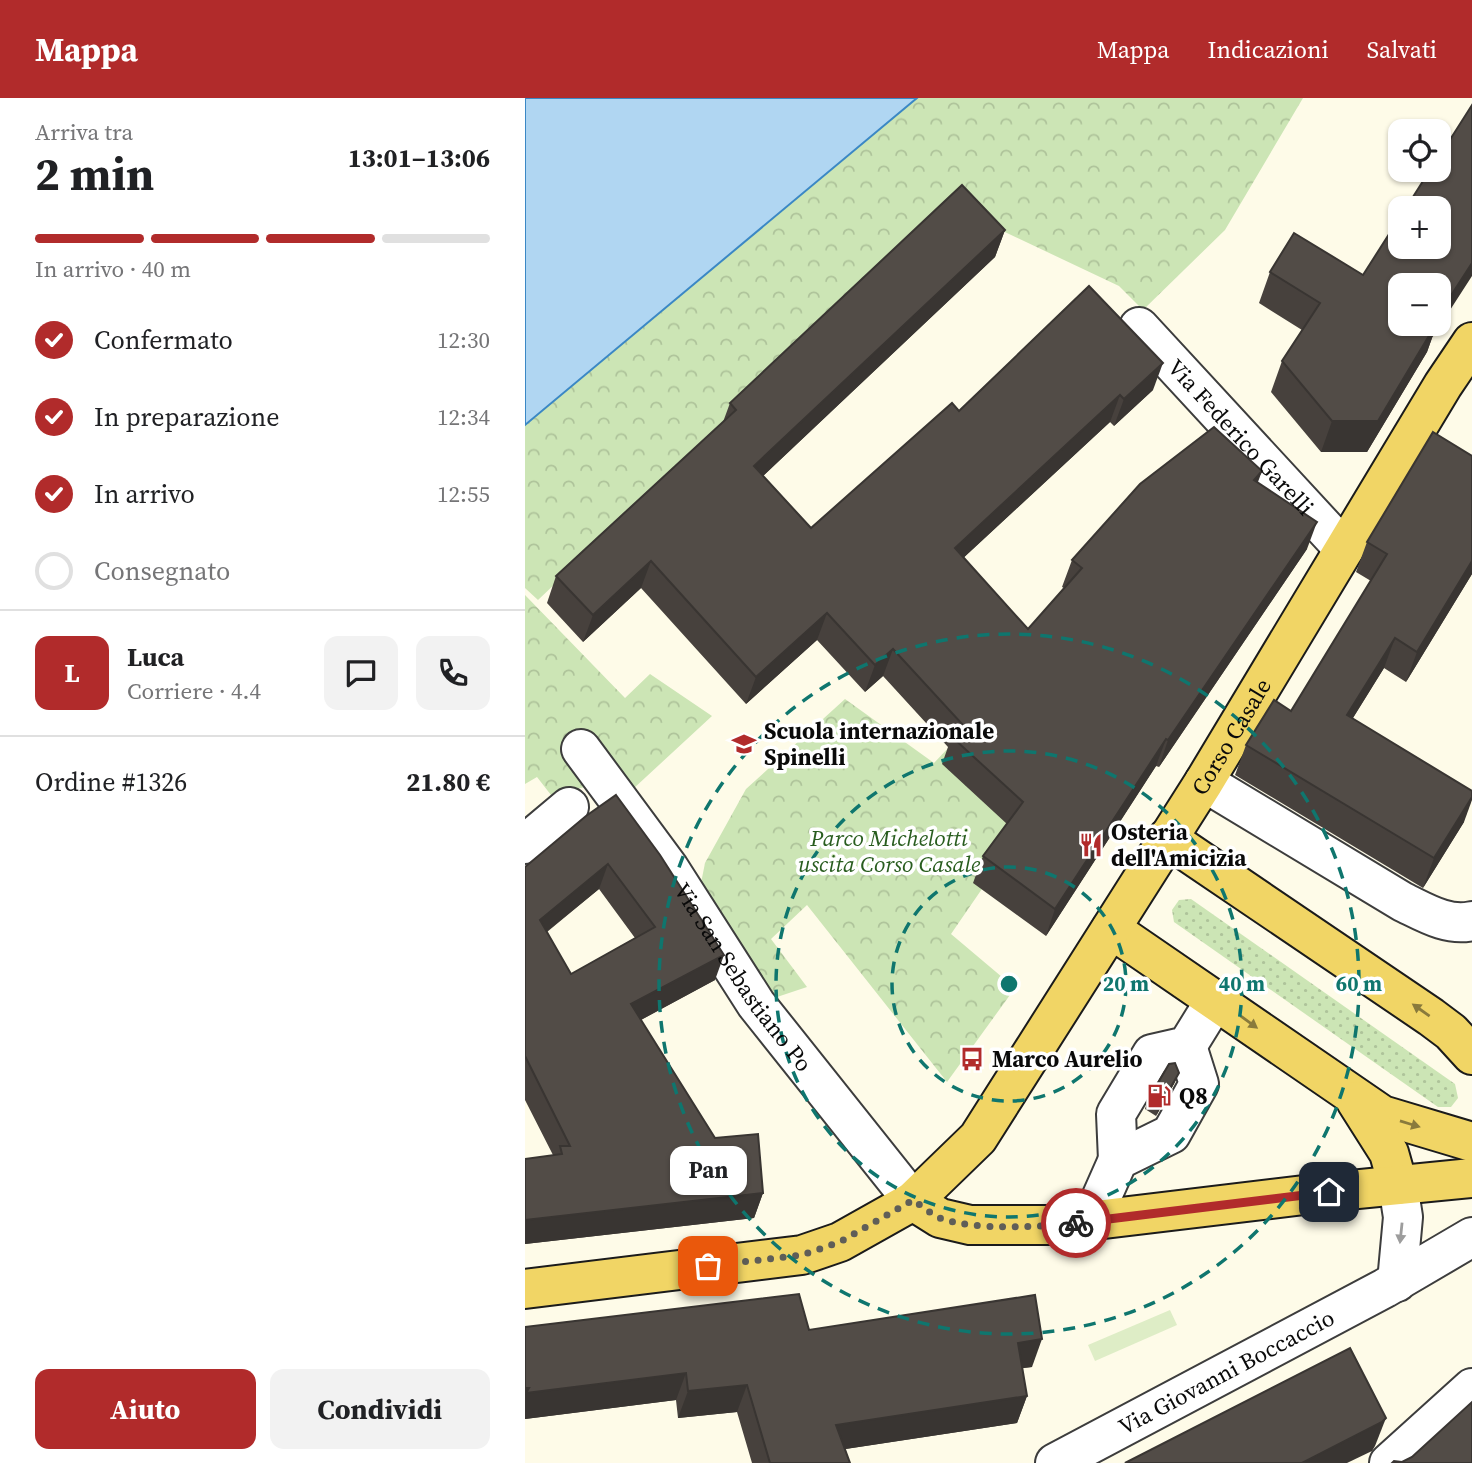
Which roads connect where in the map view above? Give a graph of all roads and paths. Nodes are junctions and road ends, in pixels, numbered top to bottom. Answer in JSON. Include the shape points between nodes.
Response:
{"nodes":[{"id":1,"x":1139,"y":327,"type":"dead end"},
{"id":2,"x":1472,"y":342,"type":"edge"},
{"id":3,"x":1344,"y":550,"type":"junction"},
{"id":4,"x":582,"y":749,"type":"dead end"},
{"id":5,"x":1204,"y":782,"type":"junction"},
{"id":6,"x":569,"y":807,"type":"dead end"},
{"id":7,"x":1167,"y":838,"type":"junction"},
{"id":8,"x":525,"y":844,"type":"edge"},
{"id":9,"x":1472,"y":921,"type":"edge"},
{"id":10,"x":1111,"y":929,"type":"junction"},
{"id":11,"x":1216,"y":999,"type":"junction"},
{"id":12,"x":1187,"y":1046,"type":"junction"},
{"id":13,"x":1472,"y":1055,"type":"edge"},
{"id":14,"x":1352,"y":1097,"type":"junction"},
{"id":15,"x":1472,"y":1142,"type":"edge"},
{"id":16,"x":1118,"y":1160,"type":"junction"},
{"id":17,"x":1472,"y":1178,"type":"edge"},
{"id":18,"x":1398,"y":1185,"type":"junction"},
{"id":19,"x":913,"y":1200,"type":"junction"},
{"id":20,"x":1091,"y":1221,"type":"junction"},
{"id":21,"x":1472,"y":1237,"type":"edge"},
{"id":22,"x":1397,"y":1282,"type":"junction"},
{"id":23,"x":525,"y":1289,"type":"edge"},
{"id":24,"x":1472,"y":1388,"type":"edge"},
{"id":25,"x":1055,"y":1463,"type":"edge"},
{"id":26,"x":1389,"y":1463,"type":"edge"}],
"edges":[{"from":1,"to":3,"type":"street","name":"Via Federico Garelli"},
{"from":2,"to":3,"type":"main road","name":"Corso Casale"},
{"from":3,"to":5,"type":"main road","name":"Corso Casale"},
{"from":4,"to":19,"type":"street","name":"Via San Sebastiano Po","via":[[669,868],[756,1004]]},
{"from":5,"to":7,"type":"main road","name":"Corso Casale"},
{"from":5,"to":9,"type":"street","via":[[1403,902],[1436,918]]},
{"from":6,"to":8,"type":"street"},
{"from":7,"to":10,"type":"main road","name":"Corso Casale"},
{"from":13,"to":7,"type":"main road","one_way":true,"via":[[1431,1017]]},
{"from":10,"to":11,"type":"main road"},
{"from":10,"to":19,"type":"main road","name":"Corso Casale","via":[[978,1138]]},
{"from":11,"to":12,"type":"street"},
{"from":11,"to":14,"type":"main road","one_way":true},
{"from":12,"to":16,"type":"street","via":[[1152,1054],[1116,1114]]},
{"from":12,"to":16,"type":"street","via":[[1199,1084],[1171,1134]]},
{"from":14,"to":15,"type":"main road","one_way":true,"via":[[1382,1115]]},
{"from":14,"to":18,"type":"main road","via":[[1389,1153]]},
{"from":16,"to":20,"type":"street"},
{"from":17,"to":18,"type":"main road"},
{"from":18,"to":20,"type":"main road"},
{"from":18,"to":22,"type":"street","one_way":true,"via":[[1403,1217]]},
{"from":19,"to":20,"type":"main road","via":[[940,1218],[970,1225]]},
{"from":19,"to":23,"type":"main road","name":"Corso Casale","via":[[840,1242],[802,1255]]},
{"from":21,"to":22,"type":"street","name":"Via Giovanni Boccaccio"},
{"from":22,"to":25,"type":"street","name":"Via Giovanni Boccaccio"},
{"from":24,"to":26,"type":"street"}]}
